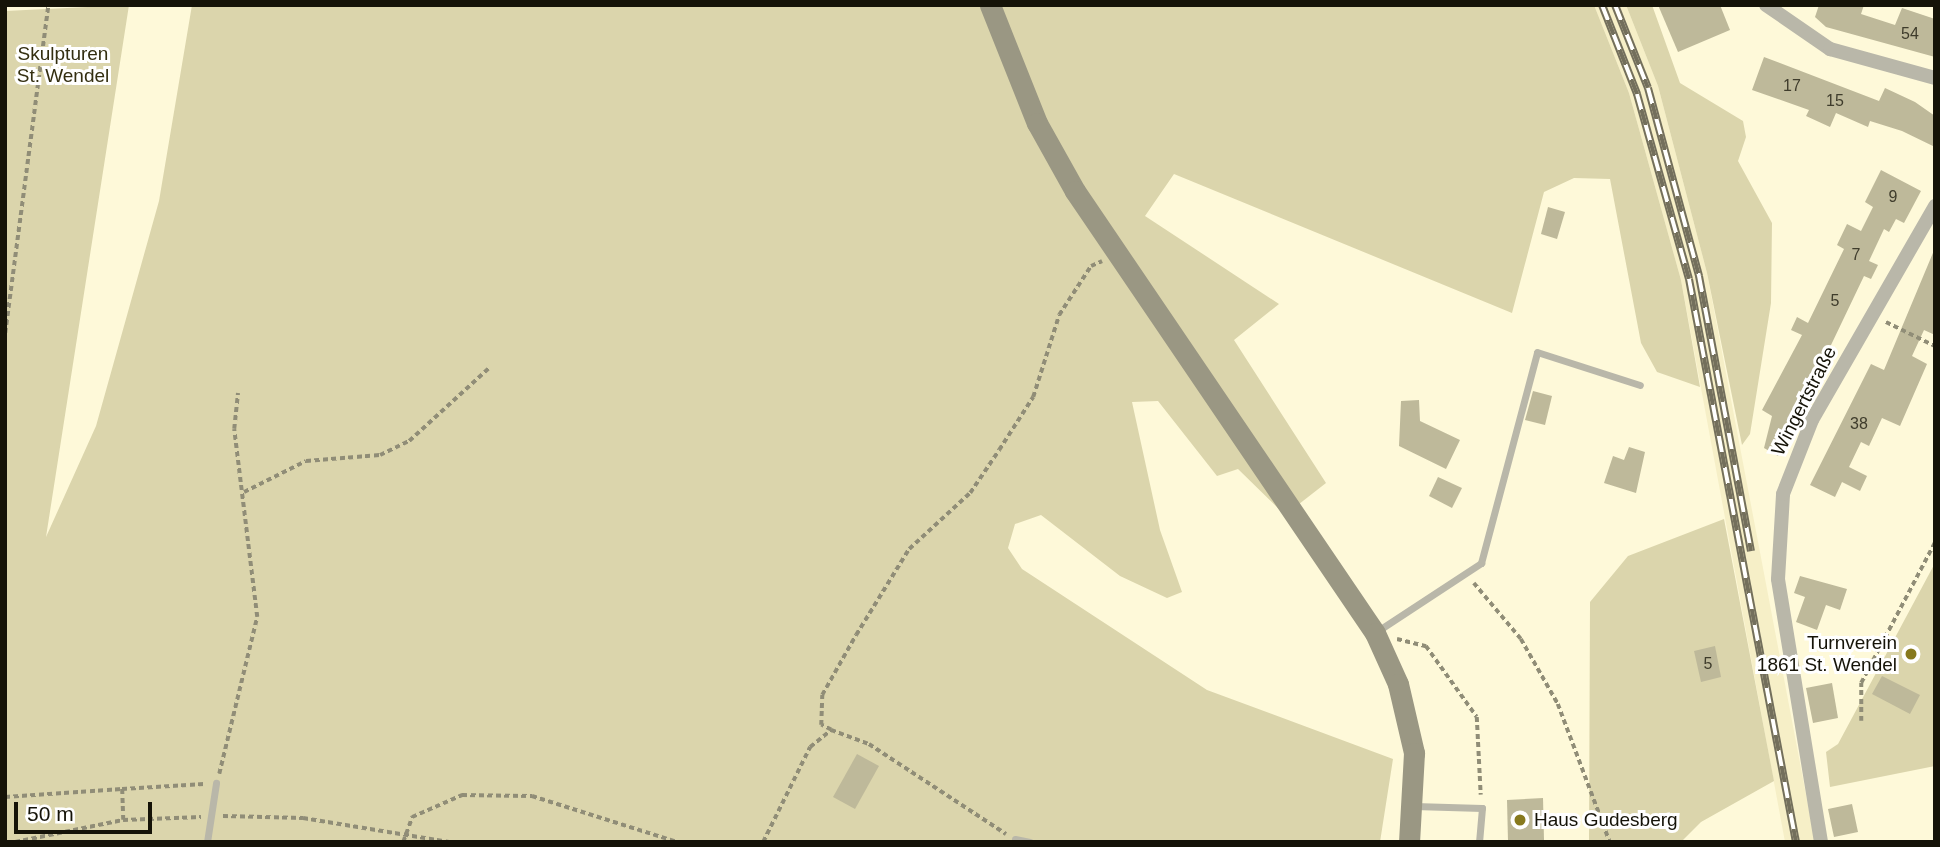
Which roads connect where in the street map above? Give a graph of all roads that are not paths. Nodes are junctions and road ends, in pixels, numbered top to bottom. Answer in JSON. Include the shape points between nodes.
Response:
{"nodes":[{"id":1,"x":990,"y":5,"type":"edge"},
{"id":2,"x":1766,"y":5,"type":"edge"},
{"id":3,"x":1935,"y":78,"type":"edge"},
{"id":4,"x":1935,"y":206,"type":"edge"},
{"id":5,"x":1640,"y":385,"type":"dead end"},
{"id":6,"x":1375,"y":633,"type":"junction"},
{"id":7,"x":216,"y":783,"type":"road end"},
{"id":8,"x":1414,"y":806,"type":"junction"},
{"id":9,"x":1015,"y":839,"type":"road end"},
{"id":10,"x":207,"y":842,"type":"edge"},
{"id":11,"x":1030,"y":842,"type":"edge"},
{"id":12,"x":1409,"y":842,"type":"edge"},
{"id":13,"x":1479,"y":842,"type":"edge"},
{"id":14,"x":1821,"y":842,"type":"edge"}],
"edges":[{"from":1,"to":6,"type":"main road","via":[[1037,123],[1117,253],[1343,579]]},
{"from":2,"to":3,"type":"street","via":[[1830,49]]},
{"from":4,"to":14,"type":"street","name":"Wingertstraße","via":[[1794,458],[1778,527],[1778,579]]},
{"from":5,"to":6,"type":"lane","via":[[1537,352],[1481,563],[1469,576]]},
{"from":6,"to":8,"type":"main road","via":[[1408,720]]},
{"from":7,"to":10,"type":"lane"},
{"from":8,"to":12,"type":"main road"},
{"from":8,"to":13,"type":"lane","via":[[1482,808]]},
{"from":9,"to":11,"type":"lane"}]}
